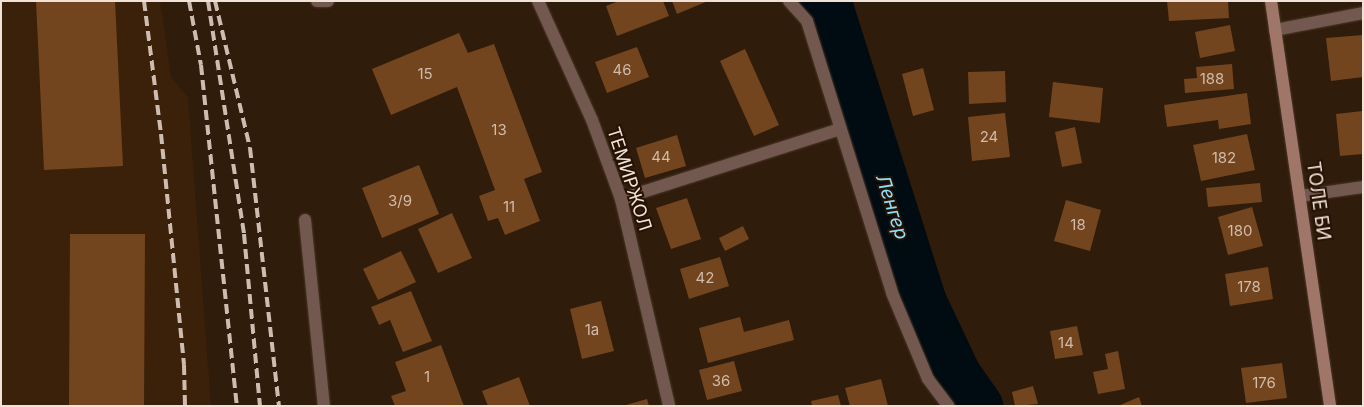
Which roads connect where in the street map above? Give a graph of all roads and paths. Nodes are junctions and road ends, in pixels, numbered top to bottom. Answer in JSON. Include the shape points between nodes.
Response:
{"nodes":[{"id":1,"x":317,"y":1,"type":"edge"},
{"id":2,"x":328,"y":1,"type":"edge"},
{"id":3,"x":538,"y":1,"type":"edge"},
{"id":4,"x":789,"y":1,"type":"edge"},
{"id":5,"x":1270,"y":1,"type":"edge"},
{"id":6,"x":1363,"y":13,"type":"edge"},
{"id":7,"x":1275,"y":30,"type":"junction"},
{"id":8,"x":840,"y":129,"type":"junction"},
{"id":9,"x":1363,"y":187,"type":"edge"},
{"id":10,"x":1300,"y":196,"type":"junction"},
{"id":11,"x":621,"y":198,"type":"junction"},
{"id":12,"x":305,"y":220,"type":"dead end"},
{"id":13,"x":324,"y":406,"type":"edge"},
{"id":14,"x":669,"y":406,"type":"edge"},
{"id":15,"x":948,"y":406,"type":"edge"},
{"id":16,"x":1330,"y":406,"type":"edge"}],
"edges":[{"from":1,"to":2,"type":"street"},
{"from":3,"to":11,"type":"street","name":"ТЕМИРЖОЛ","via":[[592,120]]},
{"from":4,"to":8,"type":"street","via":[[807,21]]},
{"from":5,"to":7,"type":"main road","name":"ТОЛЕ БИ"},
{"from":6,"to":7,"type":"street"},
{"from":7,"to":10,"type":"main road","name":"ТОЛЕ БИ"},
{"from":8,"to":11,"type":"street"},
{"from":8,"to":15,"type":"street","via":[[892,294],[928,379]]},
{"from":9,"to":10,"type":"street"},
{"from":10,"to":16,"type":"main road","name":"ТОЛЕ БИ"},
{"from":11,"to":14,"type":"street","name":"ТЕМИРЖОЛ"},
{"from":12,"to":13,"type":"street"}]}
